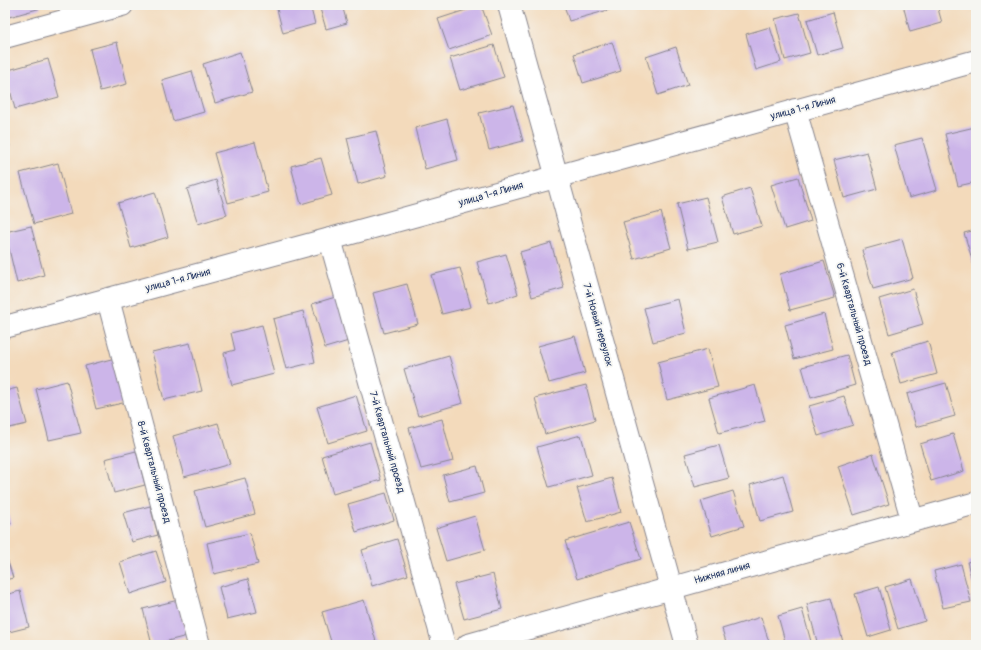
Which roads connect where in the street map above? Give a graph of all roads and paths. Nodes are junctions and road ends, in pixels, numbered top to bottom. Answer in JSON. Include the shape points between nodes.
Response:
{"nodes":[{"id":1,"x":122,"y":5,"type":"edge"},
{"id":2,"x":509,"y":5,"type":"edge"},
{"id":3,"x":55,"y":14,"type":"edge"},
{"id":4,"x":5,"y":37,"type":"edge"},
{"id":5,"x":976,"y":61,"type":"edge"},
{"id":6,"x":795,"y":110,"type":"junction"},
{"id":7,"x":557,"y":176,"type":"junction"},
{"id":8,"x":330,"y":239,"type":"junction"},
{"id":9,"x":108,"y":299,"type":"junction"},
{"id":10,"x":5,"y":327,"type":"edge"},
{"id":11,"x":976,"y":503,"type":"edge"},
{"id":12,"x":912,"y":519,"type":"junction"},
{"id":13,"x":671,"y":588,"type":"junction"},
{"id":14,"x":199,"y":645,"type":"edge"},
{"id":15,"x":444,"y":645,"type":"edge"},
{"id":16,"x":468,"y":645,"type":"edge"},
{"id":17,"x":687,"y":645,"type":"edge"}],
"edges":[{"from":1,"to":3,"type":"street"},
{"from":2,"to":7,"type":"street","name":"7-й Новый переулок"},
{"from":3,"to":4,"type":"street"},
{"from":5,"to":6,"type":"street","name":"улица 1-я Линия"},
{"from":6,"to":7,"type":"street","name":"улица 1-я Линия"},
{"from":6,"to":12,"type":"street","name":"6-й Квартальный проезд"},
{"from":7,"to":8,"type":"street","name":"улица 1-я Линия"},
{"from":7,"to":13,"type":"street","name":"7-й Новый переулок"},
{"from":8,"to":9,"type":"street","name":"улица 1-я Линия"},
{"from":8,"to":15,"type":"street","name":"7-й Квартальный проезд"},
{"from":9,"to":10,"type":"street","name":"улица 1-я Линия"},
{"from":9,"to":14,"type":"street","name":"8-й Квартальный проезд"},
{"from":11,"to":12,"type":"street","name":"Нижняя линия"},
{"from":12,"to":13,"type":"street","name":"Нижняя линия"},
{"from":13,"to":16,"type":"street","name":"Нижняя линия"},
{"from":13,"to":17,"type":"street","name":"7-й Новый переулок"}]}
